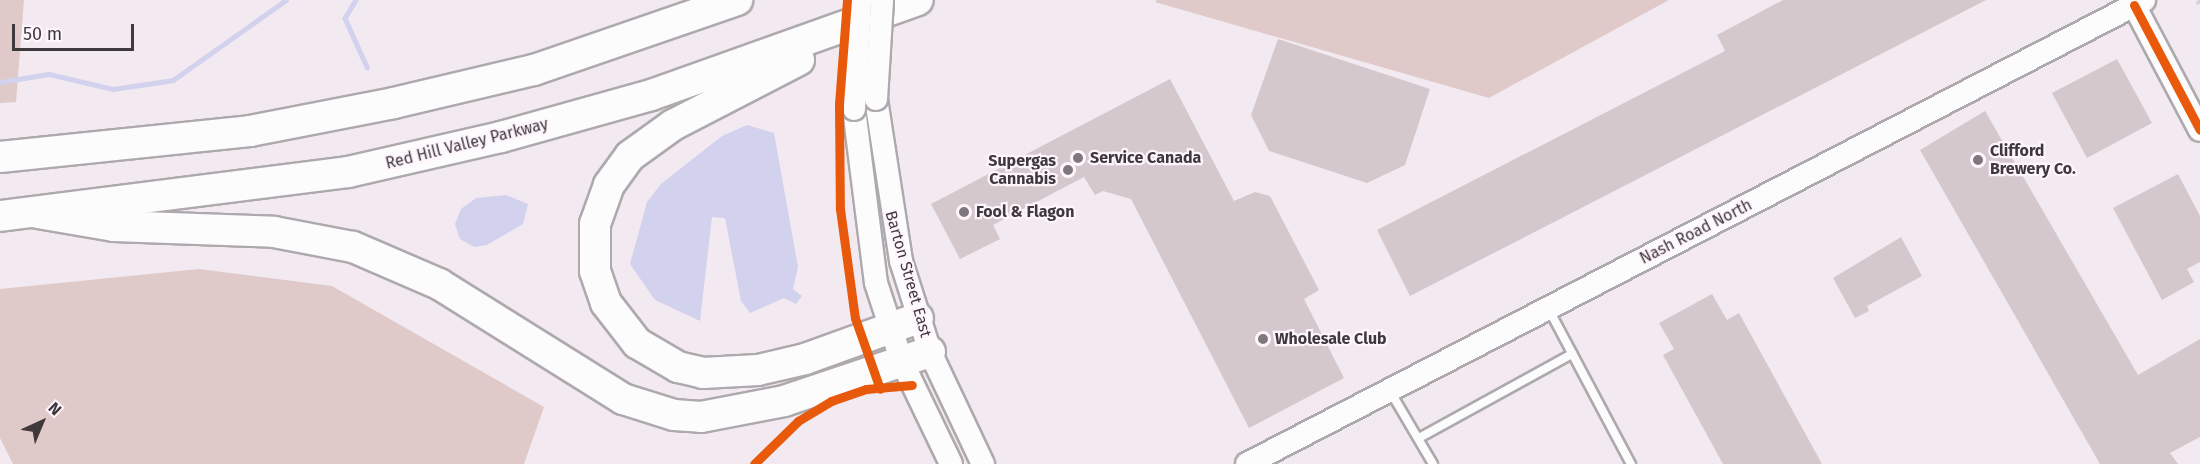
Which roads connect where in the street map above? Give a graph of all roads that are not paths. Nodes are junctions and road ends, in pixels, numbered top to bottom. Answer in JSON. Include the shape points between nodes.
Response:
{"nodes":[{"id":1,"x":737,"y":0,"type":"edge"},
{"id":2,"x":860,"y":0,"type":"edge"},
{"id":3,"x":882,"y":0,"type":"edge"},
{"id":4,"x":918,"y":0,"type":"edge"},
{"id":5,"x":2139,"y":2,"type":"edge"},
{"id":6,"x":843,"y":28,"type":"junction"},
{"id":7,"x":2200,"y":130,"type":"edge"},
{"id":8,"x":0,"y":157,"type":"edge"},
{"id":9,"x":38,"y":213,"type":"junction"},
{"id":10,"x":0,"y":216,"type":"edge"},
{"id":11,"x":1548,"y":308,"type":"junction"},
{"id":12,"x":918,"y":318,"type":"junction"},
{"id":13,"x":891,"y":329,"type":"junction"},
{"id":14,"x":930,"y":352,"type":"junction"},
{"id":15,"x":1572,"y":354,"type":"junction"},
{"id":16,"x":902,"y":362,"type":"junction"},
{"id":17,"x":1390,"y":390,"type":"junction"},
{"id":18,"x":1419,"y":438,"type":"junction"},
{"id":19,"x":951,"y":464,"type":"edge"},
{"id":20,"x":983,"y":464,"type":"edge"},
{"id":21,"x":1247,"y":464,"type":"edge"},
{"id":22,"x":1433,"y":464,"type":"edge"},
{"id":23,"x":1631,"y":464,"type":"edge"}],
"edges":[{"from":1,"to":8,"type":"highway","via":[[534,70],[394,103],[250,131]]},
{"from":2,"to":13,"type":"main road","name":"Barton Street East","bridge":true,"via":[[854,109],[874,271]]},
{"from":3,"to":12,"type":"main road","name":"Barton Street East","bridge":true,"via":[[876,99],[888,206]]},
{"from":4,"to":6,"type":"highway","name":"Red Hill Valley Parkway"},
{"from":5,"to":7,"type":"main road"},
{"from":5,"to":11,"type":"main road","name":"Nash Road North"},
{"from":6,"to":9,"type":"highway","name":"Red Hill Valley Parkway","via":[[651,95],[490,140],[348,172]]},
{"from":6,"to":13,"type":"highway","via":[[797,61],[673,125],[637,150],[602,204],[594,235],[595,271],[606,303],[637,343],[678,367],[703,373],[738,373],[805,359]]},
{"from":9,"to":10,"type":"highway","name":"Red Hill Valley Parkway"},
{"from":9,"to":16,"type":"highway","via":[[114,226],[274,232],[353,247],[439,284],[623,399],[674,415],[701,417],[784,401]]},
{"from":11,"to":15,"type":"lane"},
{"from":11,"to":17,"type":"main road","name":"Nash Road North"},
{"from":12,"to":13,"type":"highway"},
{"from":12,"to":14,"type":"main road","name":"Barton Street East"},
{"from":13,"to":16,"type":"main road","name":"Barton Street East"},
{"from":14,"to":16,"type":"highway"},
{"from":14,"to":20,"type":"main road","name":"Barton Street East"},
{"from":15,"to":18,"type":"lane"},
{"from":15,"to":23,"type":"lane"},
{"from":16,"to":19,"type":"main road","name":"Barton Street East"},
{"from":17,"to":18,"type":"lane"},
{"from":17,"to":21,"type":"main road","name":"Nash Road North"},
{"from":18,"to":22,"type":"lane"}]}
